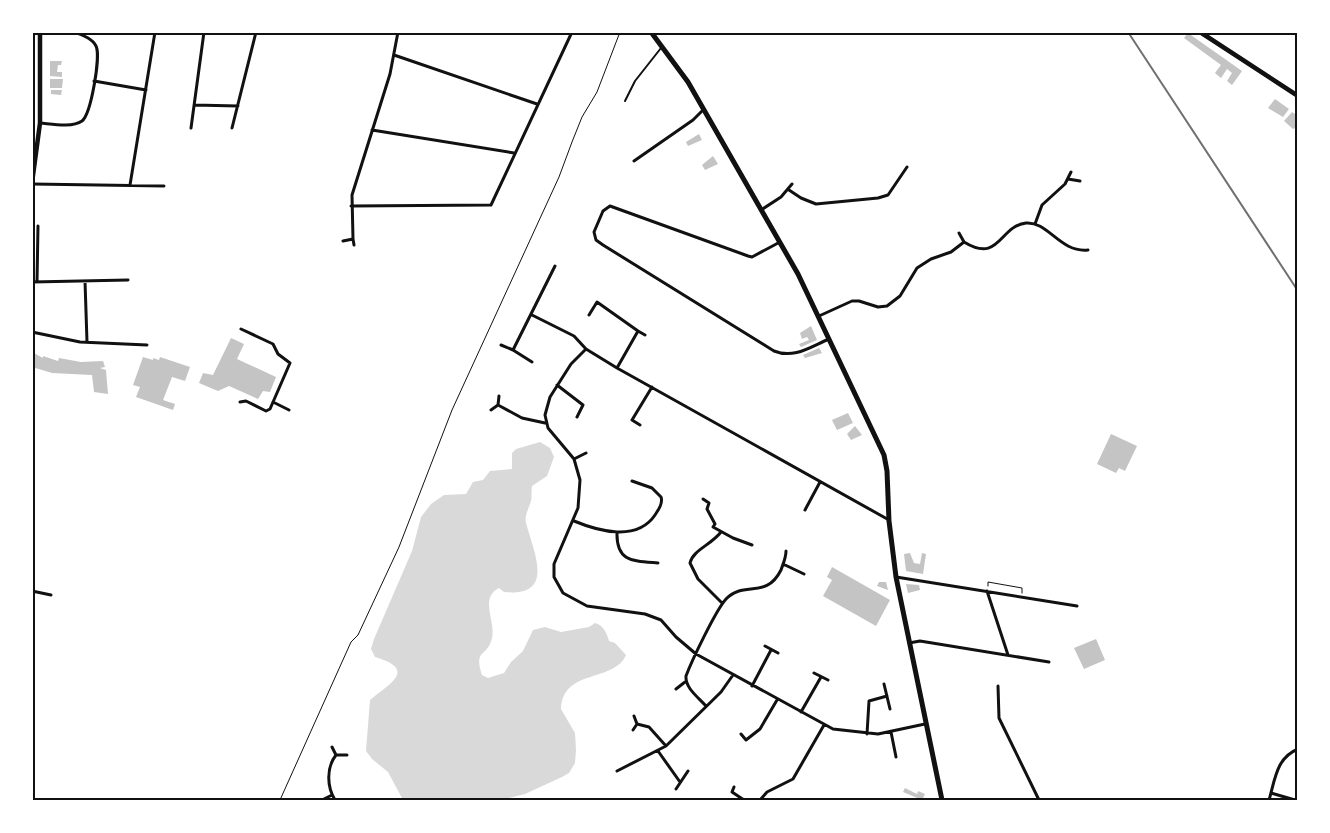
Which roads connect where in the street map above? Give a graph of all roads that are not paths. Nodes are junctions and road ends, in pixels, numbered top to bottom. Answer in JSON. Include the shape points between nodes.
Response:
{"nodes":[{"id":1,"x":40,"y":32,"type":"edge"},
{"id":2,"x":74,"y":32,"type":"edge"},
{"id":3,"x":155,"y":32,"type":"edge"},
{"id":4,"x":204,"y":32,"type":"edge"},
{"id":5,"x":256,"y":32,"type":"edge"},
{"id":6,"x":398,"y":32,"type":"edge"},
{"id":7,"x":572,"y":32,"type":"edge"},
{"id":8,"x":651,"y":32,"type":"edge"},
{"id":9,"x":1200,"y":32,"type":"edge"},
{"id":10,"x":663,"y":46,"type":"junction"},
{"id":11,"x":394,"y":55,"type":"junction"},
{"id":12,"x":94,"y":81,"type":"junction"},
{"id":13,"x":146,"y":90,"type":"junction"},
{"id":14,"x":1298,"y":96,"type":"edge"},
{"id":15,"x":625,"y":101,"type":"dead end"},
{"id":16,"x":537,"y":104,"type":"junction"},
{"id":17,"x":194,"y":105,"type":"junction"},
{"id":18,"x":238,"y":106,"type":"junction"},
{"id":19,"x":704,"y":109,"type":"junction"},
{"id":20,"x":40,"y":123,"type":"junction"},
{"id":21,"x":191,"y":128,"type":"dead end"},
{"id":22,"x":232,"y":128,"type":"dead end"},
{"id":23,"x":372,"y":130,"type":"junction"},
{"id":24,"x":514,"y":154,"type":"junction"},
{"id":25,"x":634,"y":161,"type":"dead end"},
{"id":26,"x":908,"y":167,"type":"dead end"},
{"id":27,"x":1071,"y":172,"type":"dead end"},
{"id":28,"x":1068,"y":180,"type":"junction"},
{"id":29,"x":1080,"y":181,"type":"dead end"},
{"id":30,"x":32,"y":184,"type":"edge"},
{"id":31,"x":792,"y":184,"type":"dead end"},
{"id":32,"x":130,"y":185,"type":"junction"},
{"id":33,"x":164,"y":186,"type":"dead end"},
{"id":34,"x":789,"y":190,"type":"junction"},
{"id":35,"x":351,"y":206,"type":"junction"},
{"id":36,"x":761,"y":210,"type":"junction"},
{"id":37,"x":1035,"y":224,"type":"junction"},
{"id":38,"x":38,"y":226,"type":"dead end"},
{"id":39,"x":959,"y":233,"type":"dead end"},
{"id":40,"x":353,"y":239,"type":"junction"},
{"id":41,"x":343,"y":241,"type":"dead end"},
{"id":42,"x":780,"y":242,"type":"junction"},
{"id":43,"x":964,"y":242,"type":"junction"},
{"id":44,"x":354,"y":246,"type":"dead end"},
{"id":45,"x":1088,"y":250,"type":"dead end"},
{"id":46,"x":556,"y":266,"type":"dead end"},
{"id":47,"x":128,"y":280,"type":"dead end"},
{"id":48,"x":85,"y":281,"type":"junction"},
{"id":49,"x":32,"y":282,"type":"edge"},
{"id":50,"x":38,"y":282,"type":"junction"},
{"id":51,"x":589,"y":315,"type":"dead end"},
{"id":52,"x":532,"y":316,"type":"junction"},
{"id":53,"x":819,"y":316,"type":"junction"},
{"id":54,"x":241,"y":329,"type":"dead end"},
{"id":55,"x":638,"y":331,"type":"junction"},
{"id":56,"x":32,"y":332,"type":"edge"},
{"id":57,"x":645,"y":335,"type":"dead end"},
{"id":58,"x":829,"y":338,"type":"junction"},
{"id":59,"x":87,"y":342,"type":"junction"},
{"id":60,"x":147,"y":345,"type":"dead end"},
{"id":61,"x":501,"y":345,"type":"dead end"},
{"id":62,"x":586,"y":349,"type":"junction"},
{"id":63,"x":513,"y":350,"type":"junction"},
{"id":64,"x":532,"y":362,"type":"dead end"},
{"id":65,"x":617,"y":368,"type":"junction"},
{"id":66,"x":557,"y":385,"type":"junction"},
{"id":67,"x":652,"y":388,"type":"junction"},
{"id":68,"x":499,"y":396,"type":"dead end"},
{"id":69,"x":240,"y":402,"type":"dead end"},
{"id":70,"x":273,"y":402,"type":"junction"},
{"id":71,"x":498,"y":405,"type":"junction"},
{"id":72,"x":289,"y":410,"type":"dead end"},
{"id":73,"x":491,"y":410,"type":"dead end"},
{"id":74,"x":577,"y":417,"type":"dead end"},
{"id":75,"x":545,"y":423,"type":"junction"},
{"id":76,"x":640,"y":425,"type":"dead end"},
{"id":77,"x":586,"y":453,"type":"dead end"},
{"id":78,"x":574,"y":459,"type":"junction"},
{"id":79,"x":632,"y":480,"type":"dead end"},
{"id":80,"x":820,"y":482,"type":"junction"},
{"id":81,"x":638,"y":483,"type":"junction"},
{"id":82,"x":636,"y":490,"type":"dead end"},
{"id":83,"x":703,"y":499,"type":"dead end"},
{"id":84,"x":805,"y":510,"type":"dead end"},
{"id":85,"x":889,"y":521,"type":"junction"},
{"id":86,"x":574,"y":522,"type":"junction"},
{"id":87,"x":617,"y":532,"type":"junction"},
{"id":88,"x":721,"y":532,"type":"junction"},
{"id":89,"x":752,"y":545,"type":"dead end"},
{"id":90,"x":786,"y":552,"type":"dead end"},
{"id":91,"x":652,"y":562,"type":"junction"},
{"id":92,"x":658,"y":563,"type":"dead end"},
{"id":93,"x":783,"y":564,"type":"junction"},
{"id":94,"x":653,"y":567,"type":"dead end"},
{"id":95,"x":804,"y":574,"type":"dead end"},
{"id":96,"x":896,"y":577,"type":"junction"},
{"id":97,"x":32,"y":591,"type":"edge"},
{"id":98,"x":987,"y":591,"type":"junction"},
{"id":99,"x":51,"y":595,"type":"dead end"},
{"id":100,"x":722,"y":604,"type":"junction"},
{"id":101,"x":1077,"y":606,"type":"dead end"},
{"id":102,"x":909,"y":642,"type":"junction"},
{"id":103,"x":765,"y":646,"type":"dead end"},
{"id":104,"x":771,"y":650,"type":"junction"},
{"id":105,"x":778,"y":653,"type":"dead end"},
{"id":106,"x":696,"y":654,"type":"junction"},
{"id":107,"x":1008,"y":655,"type":"junction"},
{"id":108,"x":1049,"y":662,"type":"dead end"},
{"id":109,"x":814,"y":673,"type":"dead end"},
{"id":110,"x":733,"y":675,"type":"junction"},
{"id":111,"x":821,"y":677,"type":"junction"},
{"id":112,"x":828,"y":680,"type":"dead end"},
{"id":113,"x":685,"y":682,"type":"junction"},
{"id":114,"x":884,"y":684,"type":"dead end"},
{"id":115,"x":752,"y":686,"type":"junction"},
{"id":116,"x":998,"y":686,"type":"dead end"},
{"id":117,"x":676,"y":689,"type":"dead end"},
{"id":118,"x":1298,"y":694,"type":"edge"},
{"id":119,"x":887,"y":696,"type":"junction"},
{"id":120,"x":777,"y":700,"type":"junction"},
{"id":121,"x":706,"y":706,"type":"junction"},
{"id":122,"x":1298,"y":708,"type":"edge"},
{"id":123,"x":890,"y":709,"type":"dead end"},
{"id":124,"x":801,"y":712,"type":"junction"},
{"id":125,"x":634,"y":716,"type":"dead end"},
{"id":126,"x":637,"y":724,"type":"junction"},
{"id":127,"x":925,"y":724,"type":"junction"},
{"id":128,"x":824,"y":725,"type":"junction"},
{"id":129,"x":633,"y":730,"type":"dead end"},
{"id":130,"x":891,"y":732,"type":"junction"},
{"id":131,"x":741,"y":734,"type":"dead end"},
{"id":132,"x":867,"y":734,"type":"junction"},
{"id":133,"x":666,"y":746,"type":"junction"},
{"id":134,"x":332,"y":747,"type":"dead end"},
{"id":135,"x":1298,"y":749,"type":"edge"},
{"id":136,"x":658,"y":751,"type":"junction"},
{"id":137,"x":336,"y":755,"type":"junction"},
{"id":138,"x":347,"y":755,"type":"dead end"},
{"id":139,"x":896,"y":757,"type":"dead end"},
{"id":140,"x":617,"y":771,"type":"dead end"},
{"id":141,"x":688,"y":771,"type":"dead end"},
{"id":142,"x":680,"y":782,"type":"junction"},
{"id":143,"x":734,"y":787,"type":"dead end"},
{"id":144,"x":676,"y":789,"type":"dead end"},
{"id":145,"x":732,"y":792,"type":"junction"},
{"id":146,"x":1271,"y":793,"type":"junction"},
{"id":147,"x":726,"y":794,"type":"dead end"},
{"id":148,"x":332,"y":795,"type":"junction"},
{"id":149,"x":322,"y":800,"type":"edge"},
{"id":150,"x":335,"y":800,"type":"edge"},
{"id":151,"x":744,"y":800,"type":"edge"},
{"id":152,"x":760,"y":800,"type":"edge"},
{"id":153,"x":942,"y":800,"type":"edge"},
{"id":154,"x":1039,"y":800,"type":"edge"},
{"id":155,"x":1269,"y":800,"type":"edge"},
{"id":156,"x":1294,"y":800,"type":"edge"}],
"edges":[{"from":1,"to":20,"type":"street"},
{"from":2,"to":12,"type":"street","via":[[88,38],[98,48]]},
{"from":3,"to":13,"type":"street"},
{"from":4,"to":17,"type":"street"},
{"from":5,"to":18,"type":"street"},
{"from":6,"to":11,"type":"street"},
{"from":7,"to":16,"type":"street"},
{"from":8,"to":10,"type":"main road"},
{"from":9,"to":14,"type":"street"},
{"from":10,"to":15,"type":"lane","via":[[635,81]]},
{"from":10,"to":19,"type":"main road"},
{"from":11,"to":16,"type":"street"},
{"from":11,"to":23,"type":"street"},
{"from":12,"to":13,"type":"street"},
{"from":12,"to":20,"type":"street","via":[[89,110],[82,120],[67,124]]},
{"from":13,"to":32,"type":"street"},
{"from":16,"to":24,"type":"street"},
{"from":17,"to":18,"type":"street"},
{"from":17,"to":21,"type":"street"},
{"from":18,"to":22,"type":"street"},
{"from":19,"to":25,"type":"street"},
{"from":19,"to":36,"type":"main road"},
{"from":20,"to":30,"type":"street"},
{"from":23,"to":24,"type":"street"},
{"from":23,"to":35,"type":"street"},
{"from":24,"to":35,"type":"street","via":[[489,205]]},
{"from":26,"to":34,"type":"street","via":[[888,195],[878,198],[816,204]]},
{"from":27,"to":28,"type":"street"},
{"from":28,"to":29,"type":"street"},
{"from":28,"to":37,"type":"street","via":[[1044,203]]},
{"from":30,"to":32,"type":"street"},
{"from":31,"to":34,"type":"street"},
{"from":32,"to":33,"type":"street"},
{"from":34,"to":36,"type":"street"},
{"from":35,"to":40,"type":"street"},
{"from":36,"to":42,"type":"main road"},
{"from":37,"to":43,"type":"street","via":[[1018,226],[990,248],[980,249]]},
{"from":37,"to":45,"type":"street","via":[[1064,245]]},
{"from":38,"to":50,"type":"street"},
{"from":39,"to":43,"type":"street"},
{"from":40,"to":41,"type":"street"},
{"from":40,"to":44,"type":"street"},
{"from":42,"to":53,"type":"main road"},
{"from":42,"to":58,"type":"street","via":[[752,257],[606,207],[594,232],[596,240],[698,305],[785,355],[793,355]]},
{"from":43,"to":53,"type":"street","via":[[951,252],[922,264],[912,274],[900,296],[887,306],[852,301]]},
{"from":46,"to":52,"type":"street"},
{"from":47,"to":48,"type":"street"},
{"from":48,"to":50,"type":"street"},
{"from":48,"to":59,"type":"street"},
{"from":49,"to":50,"type":"street"},
{"from":51,"to":55,"type":"street","via":[[597,302]]},
{"from":52,"to":62,"type":"street","via":[[574,336]]},
{"from":52,"to":63,"type":"street"},
{"from":53,"to":58,"type":"main road"},
{"from":54,"to":70,"type":"street","via":[[273,344],[278,354],[290,361]]},
{"from":55,"to":57,"type":"street"},
{"from":55,"to":65,"type":"street"},
{"from":56,"to":59,"type":"street"},
{"from":58,"to":85,"type":"main road","via":[[884,455]]},
{"from":59,"to":60,"type":"street"},
{"from":61,"to":63,"type":"street"},
{"from":62,"to":65,"type":"street"},
{"from":62,"to":66,"type":"street"},
{"from":63,"to":64,"type":"street"},
{"from":65,"to":67,"type":"street"},
{"from":66,"to":74,"type":"street","via":[[584,405]]},
{"from":66,"to":75,"type":"street","via":[[546,408]]},
{"from":67,"to":76,"type":"street","via":[[632,420]]},
{"from":67,"to":80,"type":"street"},
{"from":68,"to":71,"type":"street"},
{"from":69,"to":70,"type":"street","via":[[266,410]]},
{"from":70,"to":72,"type":"street"},
{"from":71,"to":73,"type":"street"},
{"from":71,"to":75,"type":"street","via":[[522,418]]},
{"from":75,"to":78,"type":"street"},
{"from":77,"to":78,"type":"street"},
{"from":78,"to":86,"type":"street","via":[[581,492]]},
{"from":79,"to":81,"type":"street"},
{"from":80,"to":84,"type":"street"},
{"from":80,"to":85,"type":"street"},
{"from":81,"to":82,"type":"street"},
{"from":81,"to":87,"type":"street","via":[[657,491],[662,499],[661,505],[649,522]]},
{"from":83,"to":88,"type":"street","via":[[709,502],[707,509],[715,524],[713,527]]},
{"from":85,"to":96,"type":"main road"},
{"from":86,"to":87,"type":"street"},
{"from":86,"to":106,"type":"street","via":[[554,564],[554,577],[563,593],[587,606],[654,616]]},
{"from":87,"to":91,"type":"street","via":[[618,548],[623,556]]},
{"from":88,"to":89,"type":"street"},
{"from":88,"to":100,"type":"street","via":[[711,544],[695,553],[690,563],[698,579]]},
{"from":90,"to":93,"type":"street"},
{"from":91,"to":92,"type":"street"},
{"from":91,"to":94,"type":"street"},
{"from":93,"to":95,"type":"street"},
{"from":93,"to":100,"type":"street","via":[[768,586],[738,591]]},
{"from":96,"to":98,"type":"street"},
{"from":96,"to":102,"type":"main road"},
{"from":97,"to":99,"type":"street"},
{"from":98,"to":101,"type":"street"},
{"from":98,"to":107,"type":"street"},
{"from":100,"to":106,"type":"street"},
{"from":102,"to":107,"type":"street"},
{"from":102,"to":127,"type":"main road"},
{"from":103,"to":104,"type":"street"},
{"from":104,"to":105,"type":"street"},
{"from":104,"to":115,"type":"street"},
{"from":106,"to":110,"type":"street"},
{"from":106,"to":113,"type":"street"},
{"from":107,"to":108,"type":"street"},
{"from":109,"to":111,"type":"street"},
{"from":110,"to":115,"type":"street"},
{"from":110,"to":121,"type":"street"},
{"from":111,"to":112,"type":"street"},
{"from":111,"to":124,"type":"street"},
{"from":113,"to":117,"type":"street"},
{"from":113,"to":121,"type":"street"},
{"from":114,"to":119,"type":"street"},
{"from":115,"to":120,"type":"street"},
{"from":116,"to":154,"type":"street","via":[[999,718]]},
{"from":118,"to":122,"type":"street"},
{"from":119,"to":123,"type":"street"},
{"from":119,"to":132,"type":"street","via":[[869,701]]},
{"from":120,"to":124,"type":"street"},
{"from":120,"to":131,"type":"street","via":[[760,729],[746,740]]},
{"from":121,"to":133,"type":"street"},
{"from":124,"to":128,"type":"street"},
{"from":125,"to":126,"type":"street"},
{"from":126,"to":129,"type":"street"},
{"from":126,"to":133,"type":"street","via":[[649,726]]},
{"from":127,"to":130,"type":"street"},
{"from":127,"to":153,"type":"main road"},
{"from":128,"to":132,"type":"street"},
{"from":128,"to":152,"type":"street","via":[[793,779],[767,792]]},
{"from":130,"to":132,"type":"street"},
{"from":130,"to":139,"type":"street"},
{"from":133,"to":136,"type":"street"},
{"from":134,"to":137,"type":"street"},
{"from":135,"to":146,"type":"street","via":[[1281,760]]},
{"from":136,"to":140,"type":"street"},
{"from":136,"to":142,"type":"street"},
{"from":137,"to":138,"type":"street"},
{"from":137,"to":148,"type":"street","via":[[329,768]]},
{"from":141,"to":142,"type":"street"},
{"from":142,"to":144,"type":"street"},
{"from":143,"to":145,"type":"street"},
{"from":145,"to":147,"type":"street"},
{"from":145,"to":151,"type":"street"},
{"from":146,"to":155,"type":"street"},
{"from":146,"to":156,"type":"street"},
{"from":148,"to":149,"type":"street"},
{"from":148,"to":150,"type":"street"}]}
